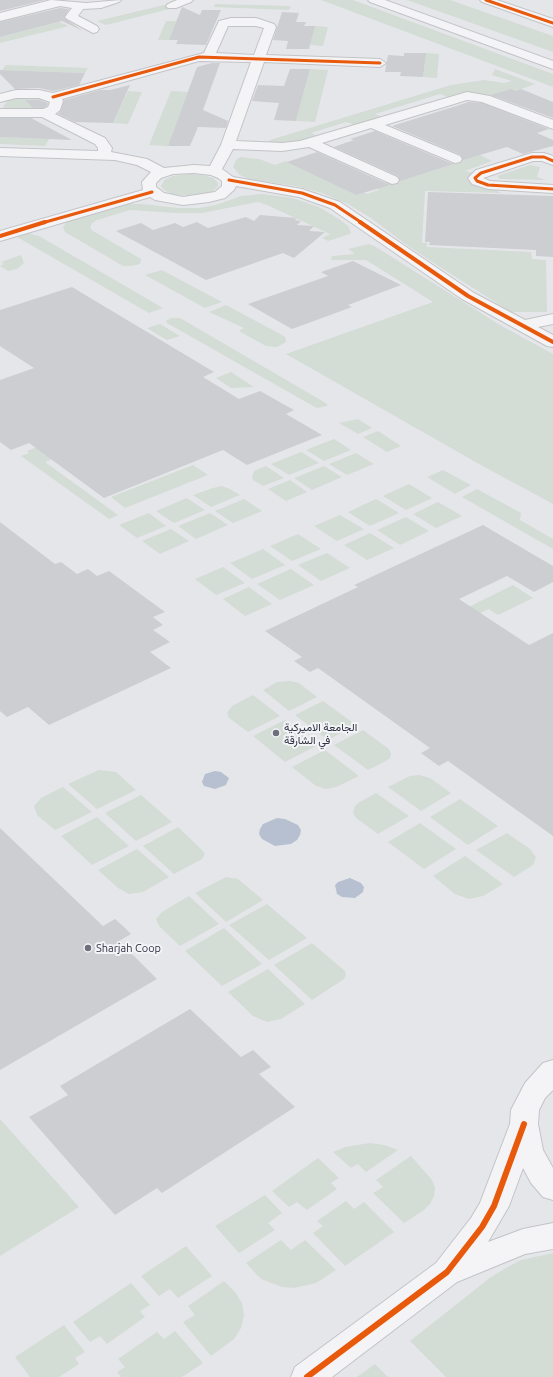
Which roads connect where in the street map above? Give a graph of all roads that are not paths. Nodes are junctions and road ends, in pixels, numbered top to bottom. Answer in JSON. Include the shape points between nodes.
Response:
{"nodes":[{"id":1,"x":116,"y":0,"type":"edge"},
{"id":2,"x":187,"y":0,"type":"edge"},
{"id":3,"x":374,"y":0,"type":"edge"},
{"id":4,"x":399,"y":0,"type":"edge"},
{"id":5,"x":486,"y":0,"type":"edge"},
{"id":6,"x":521,"y":0,"type":"edge"},
{"id":7,"x":59,"y":1,"type":"edge"},
{"id":8,"x":79,"y":6,"type":"junction"},
{"id":9,"x":172,"y":6,"type":"dead end"},
{"id":10,"x":553,"y":11,"type":"edge"},
{"id":11,"x":0,"y":17,"type":"edge"},
{"id":12,"x":553,"y":23,"type":"edge"},
{"id":13,"x":93,"y":29,"type":"dead end"},
{"id":14,"x":382,"y":49,"type":"dead end"},
{"id":15,"x":553,"y":55,"type":"edge"},
{"id":16,"x":208,"y":57,"type":"junction"},
{"id":17,"x":260,"y":58,"type":"junction"},
{"id":18,"x":380,"y":63,"type":"junction"},
{"id":19,"x":553,"y":65,"type":"edge"},
{"id":20,"x":378,"y":77,"type":"dead end"},
{"id":21,"x":3,"y":95,"type":"edge"},
{"id":22,"x":53,"y":97,"type":"junction"},
{"id":23,"x":0,"y":113,"type":"edge"},
{"id":24,"x":44,"y":113,"type":"junction"},
{"id":25,"x":372,"y":124,"type":"junction"},
{"id":26,"x":553,"y":125,"type":"edge"},
{"id":27,"x":311,"y":143,"type":"junction"},
{"id":28,"x":228,"y":145,"type":"junction"},
{"id":29,"x":0,"y":152,"type":"edge"},
{"id":30,"x":104,"y":155,"type":"junction"},
{"id":31,"x":455,"y":159,"type":"dead end"},
{"id":32,"x":553,"y":161,"type":"edge"},
{"id":33,"x":214,"y":172,"type":"junction"},
{"id":34,"x":162,"y":173,"type":"junction"},
{"id":35,"x":392,"y":180,"type":"dead end"},
{"id":36,"x":228,"y":185,"type":"junction"},
{"id":37,"x":553,"y":189,"type":"edge"},
{"id":38,"x":152,"y":192,"type":"junction"},
{"id":39,"x":0,"y":236,"type":"edge"},
{"id":40,"x":553,"y":320,"type":"edge"},
{"id":41,"x":523,"y":326,"type":"junction"},
{"id":42,"x":553,"y":342,"type":"edge"},
{"id":43,"x":553,"y":1072,"type":"edge"},
{"id":44,"x":524,"y":1124,"type":"junction"},
{"id":45,"x":553,"y":1188,"type":"edge"},
{"id":46,"x":553,"y":1236,"type":"edge"},
{"id":47,"x":447,"y":1272,"type":"junction"},
{"id":48,"x":307,"y":1377,"type":"edge"}],
"edges":[{"from":1,"to":8,"type":"street","via":[[101,5]]},
{"from":2,"to":9,"type":"street"},
{"from":3,"to":19,"type":"street"},
{"from":4,"to":15,"type":"street"},
{"from":5,"to":12,"type":"street"},
{"from":6,"to":10,"type":"street"},
{"from":7,"to":8,"type":"street"},
{"from":7,"to":11,"type":"street"},
{"from":8,"to":13,"type":"street","via":[[71,17]]},
{"from":14,"to":18,"type":"street"},
{"from":16,"to":17,"type":"street"},
{"from":16,"to":17,"type":"street","via":[[220,27],[224,24],[256,22],[270,27]]},
{"from":16,"to":22,"type":"street","via":[[190,59]]},
{"from":17,"to":18,"type":"street"},
{"from":17,"to":28,"type":"street"},
{"from":18,"to":20,"type":"street"},
{"from":21,"to":22,"type":"street","via":[[39,94]]},
{"from":22,"to":24,"type":"street","via":[[57,101],[56,105],[53,110]]},
{"from":23,"to":24,"type":"street"},
{"from":24,"to":30,"type":"street","via":[[100,141],[105,148]]},
{"from":25,"to":26,"type":"street","via":[[467,96],[485,99]]},
{"from":25,"to":27,"type":"street"},
{"from":25,"to":31,"type":"street"},
{"from":27,"to":28,"type":"street","via":[[282,147]]},
{"from":27,"to":35,"type":"street"},
{"from":28,"to":33,"type":"street"},
{"from":29,"to":30,"type":"street"},
{"from":30,"to":34,"type":"street","via":[[142,162]]},
{"from":32,"to":37,"type":"street","via":[[544,157],[532,157],[481,173],[475,178],[488,185]]},
{"from":33,"to":34,"type":"street","via":[[188,169]]},
{"from":33,"to":36,"type":"street"},
{"from":34,"to":38,"type":"street","via":[[149,182],[148,186]]},
{"from":36,"to":38,"type":"street","via":[[209,198],[183,201],[170,200]]},
{"from":36,"to":41,"type":"street","via":[[263,186],[302,193],[335,205],[445,281]]},
{"from":38,"to":39,"type":"street"},
{"from":40,"to":41,"type":"street"},
{"from":41,"to":42,"type":"street"},
{"from":43,"to":44,"type":"street","via":[[535,1091],[526,1110]]},
{"from":44,"to":45,"type":"street","via":[[528,1150],[540,1175]]},
{"from":44,"to":47,"type":"street","via":[[494,1206],[482,1227]]},
{"from":46,"to":47,"type":"street","via":[[523,1242]]},
{"from":47,"to":48,"type":"street"}]}
